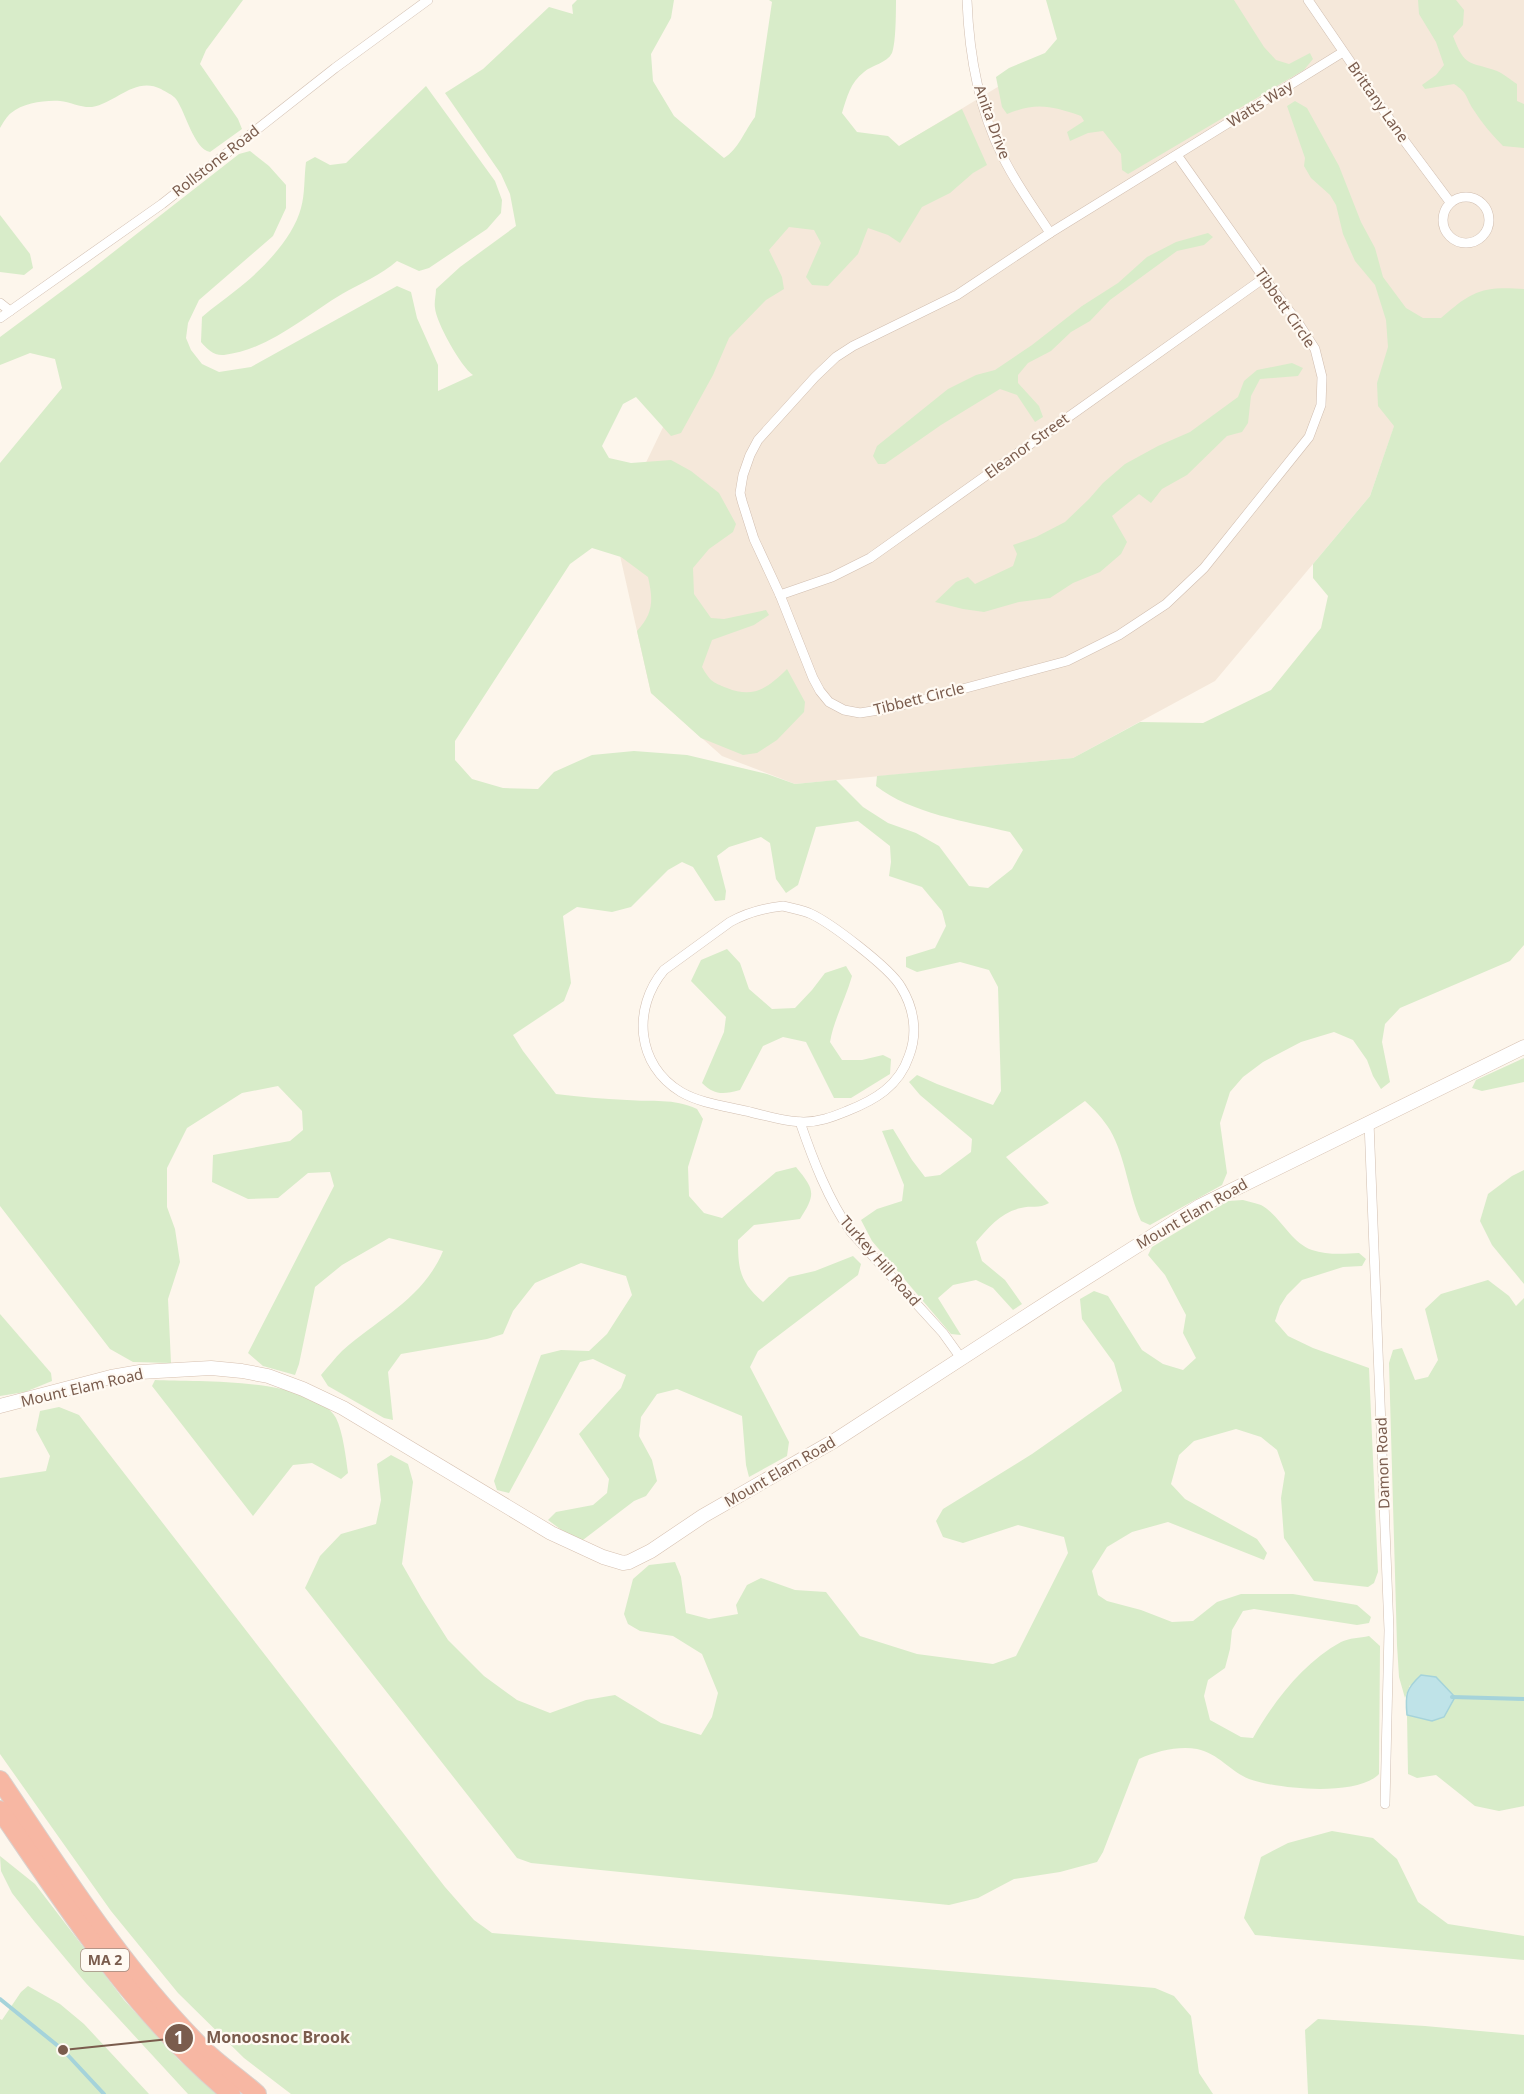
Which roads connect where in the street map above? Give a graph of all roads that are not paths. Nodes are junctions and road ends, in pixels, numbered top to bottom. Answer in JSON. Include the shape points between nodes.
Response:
{"nodes":[{"id":1,"x":428,"y":0,"type":"edge"},
{"id":2,"x":967,"y":0,"type":"edge"},
{"id":3,"x":1308,"y":0,"type":"edge"},
{"id":4,"x":1343,"y":52,"type":"junction"},
{"id":5,"x":1177,"y":155,"type":"junction"},
{"id":6,"x":1450,"y":202,"type":"junction"},
{"id":7,"x":1050,"y":233,"type":"junction"},
{"id":8,"x":1264,"y":278,"type":"junction"},
{"id":9,"x":0,"y":303,"type":"edge"},
{"id":10,"x":10,"y":310,"type":"junction"},
{"id":11,"x":0,"y":318,"type":"edge"},
{"id":12,"x":780,"y":595,"type":"junction"},
{"id":13,"x":1524,"y":1047,"type":"edge"},
{"id":14,"x":800,"y":1122,"type":"junction"},
{"id":15,"x":1369,"y":1122,"type":"junction"},
{"id":16,"x":961,"y":1358,"type":"junction"},
{"id":17,"x":0,"y":1406,"type":"edge"},
{"id":18,"x":0,"y":1780,"type":"edge"},
{"id":19,"x":1385,"y":1804,"type":"dead end"},
{"id":20,"x":0,"y":1810,"type":"edge"},
{"id":21,"x":231,"y":2094,"type":"edge"},
{"id":22,"x":257,"y":2094,"type":"edge"}],
"edges":[{"from":1,"to":10,"type":"street","name":"Rollstone Road","via":[[162,204]]},
{"from":2,"to":7,"type":"street","name":"Anita Drive","via":[[972,63],[995,138]]},
{"from":3,"to":4,"type":"street","name":"Brittany Lane"},
{"from":4,"to":5,"type":"street","name":"Watts Way"},
{"from":4,"to":6,"type":"street","name":"Brittany Lane"},
{"from":5,"to":7,"type":"street","name":"Tibbett Circle"},
{"from":5,"to":8,"type":"street","name":"Tibbett Circle"},
{"from":6,"to":6,"type":"street","via":[[1442,222],[1448,236],[1461,243],[1482,237],[1489,222],[1480,201],[1465,196]]},
{"from":7,"to":12,"type":"street","name":"Tibbett Circle","via":[[957,295],[836,357],[758,440],[740,494],[754,539]]},
{"from":8,"to":12,"type":"street","name":"Eleanor Street","via":[[870,558],[832,577]]},
{"from":8,"to":12,"type":"street","name":"Tibbett Circle","via":[[1315,349],[1322,377],[1321,405],[1309,437],[1204,568],[1166,604],[1119,635],[1067,661],[860,713],[829,702],[820,691]]},
{"from":9,"to":10,"type":"street"},
{"from":10,"to":11,"type":"street","name":"Rollstone Road"},
{"from":13,"to":15,"type":"main road","name":"Mount Elam Road"},
{"from":14,"to":14,"type":"street","via":[[825,1120],[869,1102],[891,1086],[907,1063],[914,1022],[906,996],[879,964],[810,913],[783,906],[769,907],[730,922],[664,970],[646,1000],[643,1035],[655,1068],[681,1092],[703,1101]]},
{"from":14,"to":16,"type":"street","name":"Turkey Hill Road","via":[[851,1232],[944,1333]]},
{"from":15,"to":16,"type":"main road","name":"Mount Elam Road","via":[[1200,1206]]},
{"from":15,"to":19,"type":"street","name":"Damon Road","via":[[1389,1630]]},
{"from":16,"to":17,"type":"main road","name":"Mount Elam Road","via":[[809,1457],[703,1516],[643,1556],[623,1563],[551,1533],[343,1408],[268,1376],[211,1368],[140,1372]]},
{"from":18,"to":22,"type":"highway","number":"MA 2","via":[[95,1917],[163,2005],[202,2048]]},
{"from":20,"to":21,"type":"highway","number":"MA 2","via":[[120,1979],[181,2050]]}]}
